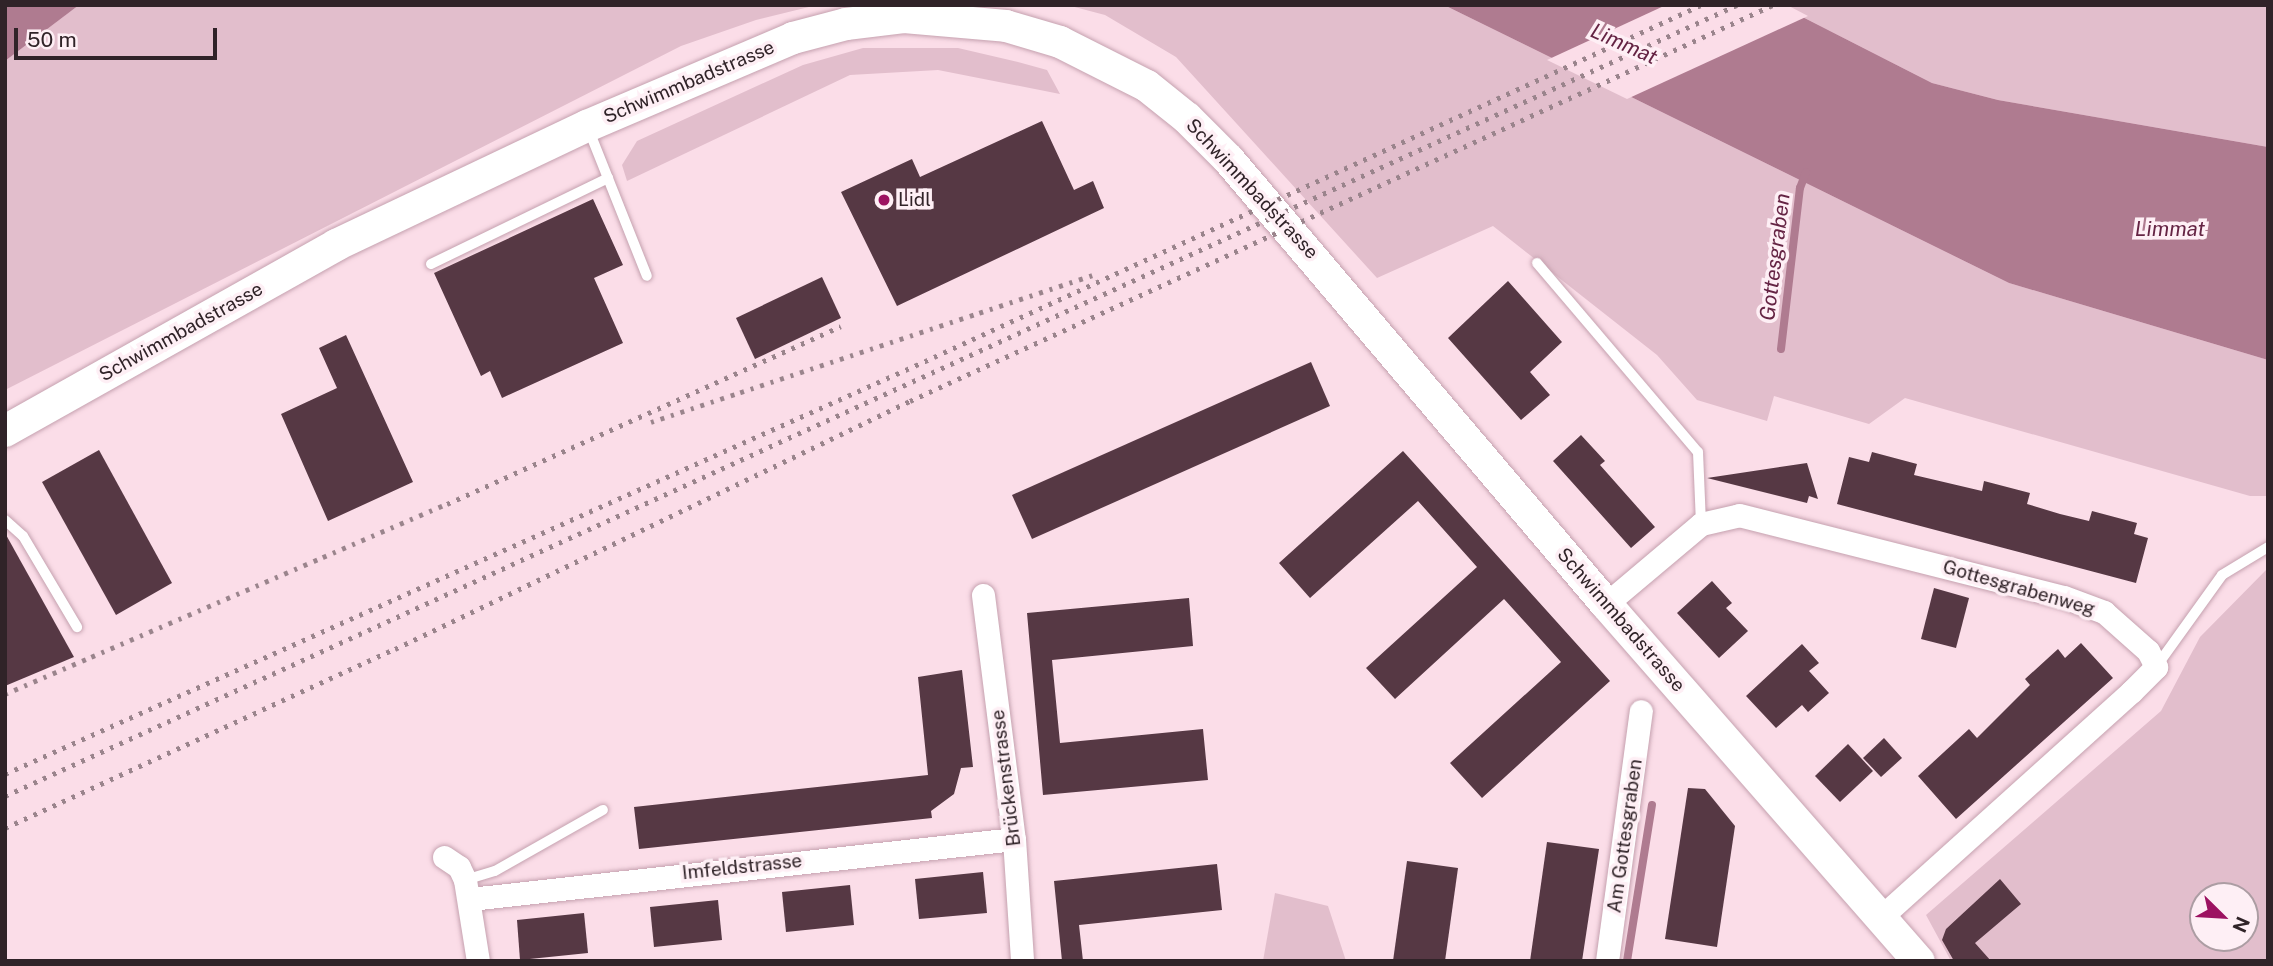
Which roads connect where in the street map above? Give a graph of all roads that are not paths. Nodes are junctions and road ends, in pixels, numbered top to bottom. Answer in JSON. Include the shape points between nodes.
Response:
{"nodes":[{"id":1,"x":587,"y":126,"type":"junction"},
{"id":2,"x":608,"y":178,"type":"junction"},
{"id":3,"x":1537,"y":263,"type":"dead end"},
{"id":4,"x":431,"y":264,"type":"dead end"},
{"id":5,"x":647,"y":276,"type":"dead end"},
{"id":6,"x":5,"y":430,"type":"edge"},
{"id":7,"x":5,"y":520,"type":"edge"},
{"id":8,"x":1701,"y":524,"type":"junction"},
{"id":9,"x":2268,"y":547,"type":"edge"},
{"id":10,"x":983,"y":596,"type":"dead end"},
{"id":11,"x":1606,"y":604,"type":"junction"},
{"id":12,"x":77,"y":626,"type":"dead end"},
{"id":13,"x":2156,"y":667,"type":"junction"},
{"id":14,"x":1641,"y":711,"type":"dead end"},
{"id":15,"x":603,"y":810,"type":"dead end"},
{"id":16,"x":1014,"y":839,"type":"junction"},
{"id":17,"x":444,"y":857,"type":"dead end"},
{"id":18,"x":467,"y":889,"type":"junction"},
{"id":19,"x":1881,"y":917,"type":"junction"},
{"id":20,"x":478,"y":961,"type":"edge"},
{"id":21,"x":1021,"y":961,"type":"edge"},
{"id":22,"x":1607,"y":961,"type":"edge"},
{"id":23,"x":1919,"y":961,"type":"edge"}],
"edges":[{"from":1,"to":2,"type":"lane"},
{"from":1,"to":6,"type":"main road","name":"Schwimmbadstrasse","via":[[336,245]]},
{"from":1,"to":11,"type":"main road","name":"Schwimmbadstrasse","via":[[793,38],[846,24],[904,17],[959,19],[1060,42],[1105,62],[1177,110],[1230,160]]},
{"from":2,"to":4,"type":"lane"},
{"from":2,"to":5,"type":"lane"},
{"from":3,"to":8,"type":"lane","via":[[1698,452]]},
{"from":7,"to":12,"type":"lane","via":[[23,536]]},
{"from":8,"to":11,"type":"street","name":"Gottesgrabenweg"},
{"from":8,"to":13,"type":"street","name":"Gottesgrabenweg","via":[[1739,515],[2064,597],[2104,612],[2147,651]]},
{"from":9,"to":13,"type":"lane","via":[[2222,575]]},
{"from":10,"to":16,"type":"street","name":"Brückenstrasse"},
{"from":11,"to":19,"type":"main road","name":"Schwimmbadstrasse"},
{"from":13,"to":19,"type":"street"},
{"from":14,"to":22,"type":"street","name":"Am Gottesgraben"},
{"from":15,"to":18,"type":"lane"},
{"from":16,"to":18,"type":"street","name":"Imfeldstrasse"},
{"from":16,"to":21,"type":"street","name":"Brückenstrasse"},
{"from":17,"to":18,"type":"street","via":[[459,867]]},
{"from":18,"to":20,"type":"street"},
{"from":19,"to":23,"type":"main road","name":"Schwimmbadstrasse"}]}
